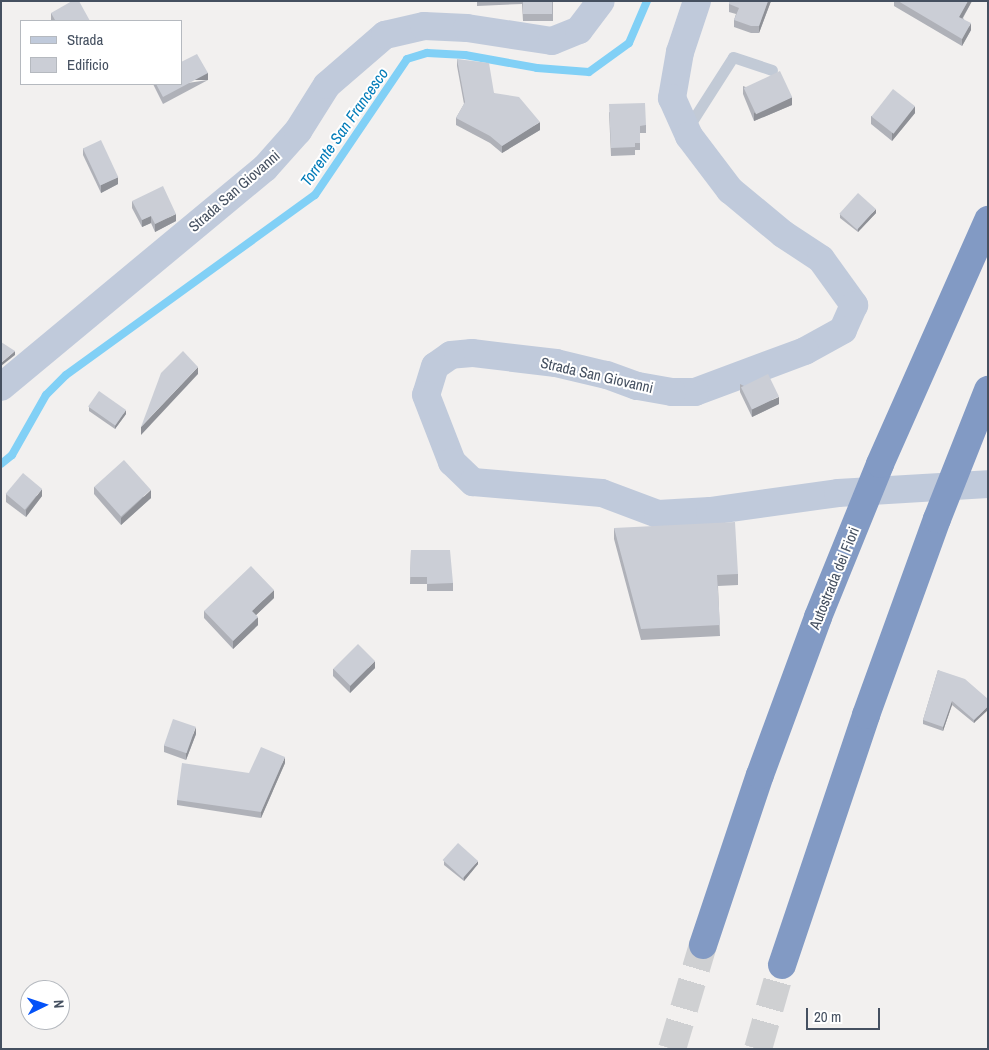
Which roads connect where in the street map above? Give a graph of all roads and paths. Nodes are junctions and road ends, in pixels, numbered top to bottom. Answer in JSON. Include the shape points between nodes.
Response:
{"nodes":[{"id":1,"x":601,"y":1,"type":"edge"},
{"id":2,"x":697,"y":1,"type":"edge"},
{"id":3,"x":772,"y":70,"type":"dead end"},
{"id":4,"x":686,"y":130,"type":"junction"},
{"id":5,"x":988,"y":220,"type":"edge"},
{"id":6,"x":1,"y":386,"type":"edge"},
{"id":7,"x":988,"y":390,"type":"edge"},
{"id":8,"x":988,"y":484,"type":"edge"},
{"id":9,"x":703,"y":945,"type":"tunnel mouth"},
{"id":10,"x":782,"y":965,"type":"tunnel mouth"}],
"edges":[{"from":1,"to":6,"type":"street","name":"Strada San Giovanni","via":[[579,30],[552,41],[467,28],[424,26],[385,35],[327,85],[298,131],[265,168]]},
{"from":2,"to":4,"type":"street","name":"Strada San Giovanni","via":[[680,52],[672,98]]},
{"from":3,"to":4,"type":"lane","via":[[733,57]]},
{"from":4,"to":8,"type":"street","name":"Strada San Giovanni","via":[[730,190],[783,234],[821,259],[854,305],[843,330],[805,351],[695,392],[637,386],[556,363],[472,354],[451,355],[435,366],[426,395],[452,462],[473,482],[602,494],[658,514],[710,511],[838,493]]},
{"from":5,"to":9,"type":"highway","name":"Autostrada dei Fiori","via":[[880,464],[818,617]]},
{"from":7,"to":10,"type":"highway","via":[[866,715]]}]}
